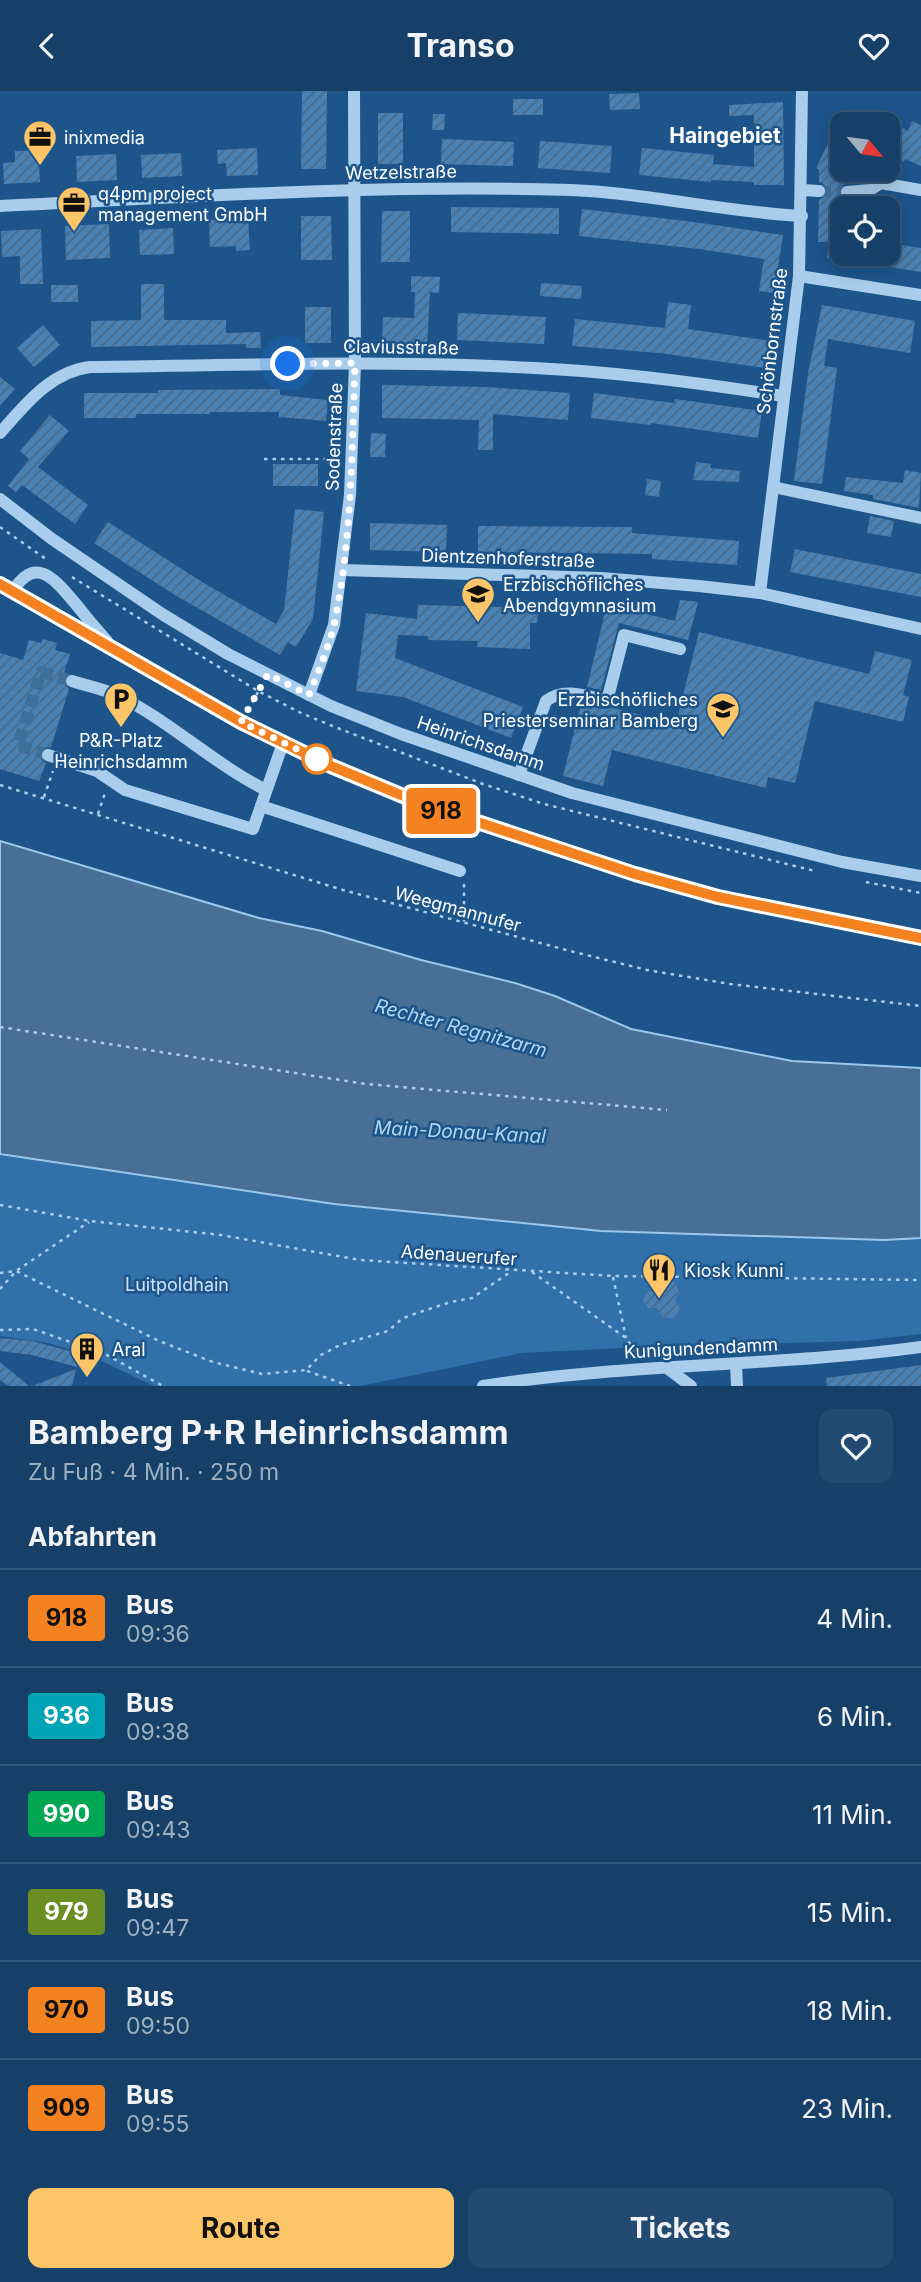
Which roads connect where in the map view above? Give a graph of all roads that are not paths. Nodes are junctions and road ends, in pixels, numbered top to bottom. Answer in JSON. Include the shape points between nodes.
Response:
{"nodes":[{"id":1,"x":354,"y":91,"type":"edge"},
{"id":2,"x":802,"y":91,"type":"edge"},
{"id":3,"x":353,"y":190,"type":"junction"},
{"id":4,"x":802,"y":190,"type":"junction"},
{"id":5,"x":921,"y":190,"type":"edge"},
{"id":6,"x":819,"y":191,"type":"tunnel mouth"},
{"id":7,"x":847,"y":192,"type":"tunnel mouth"},
{"id":8,"x":0,"y":206,"type":"edge"},
{"id":9,"x":802,"y":216,"type":"junction"},
{"id":10,"x":799,"y":276,"type":"junction"},
{"id":11,"x":921,"y":295,"type":"edge"},
{"id":12,"x":355,"y":363,"type":"junction"},
{"id":13,"x":783,"y":396,"type":"junction"},
{"id":14,"x":0,"y":433,"type":"edge"},
{"id":15,"x":772,"y":487,"type":"junction"},
{"id":16,"x":0,"y":499,"type":"edge"},
{"id":17,"x":921,"y":518,"type":"edge"},
{"id":18,"x":342,"y":570,"type":"junction"},
{"id":19,"x":0,"y":584,"type":"edge"},
{"id":20,"x":13,"y":591,"type":"junction"},
{"id":21,"x":760,"y":593,"type":"junction"},
{"id":22,"x":921,"y":629,"type":"edge"},
{"id":23,"x":113,"y":649,"type":"junction"},
{"id":24,"x":680,"y":649,"type":"dead end"},
{"id":25,"x":72,"y":681,"type":"tunnel mouth"},
{"id":26,"x":309,"y":695,"type":"junction"},
{"id":27,"x":283,"y":743,"type":"junction"},
{"id":28,"x":53,"y":756,"type":"tunnel mouth"},
{"id":29,"x":519,"y":775,"type":"junction"},
{"id":30,"x":266,"y":790,"type":"junction"},
{"id":31,"x":261,"y":806,"type":"junction"},
{"id":32,"x":460,"y":871,"type":"road end"},
{"id":33,"x":921,"y":876,"type":"edge"},
{"id":34,"x":921,"y":938,"type":"edge"},
{"id":35,"x":921,"y":1347,"type":"edge"},
{"id":36,"x":736,"y":1364,"type":"junction"},
{"id":37,"x":667,"y":1368,"type":"junction"},
{"id":38,"x":482,"y":1386,"type":"edge"},
{"id":39,"x":691,"y":1386,"type":"edge"},
{"id":40,"x":737,"y":1386,"type":"edge"}],
"edges":[{"from":1,"to":3,"type":"street","name":"Sodenstraße"},
{"from":2,"to":4,"type":"street","name":"Schönbornstraße"},
{"from":3,"to":8,"type":"street","name":"Wetzelstraße"},
{"from":3,"to":9,"type":"street","name":"Wetzelstraße","via":[[574,191]]},
{"from":3,"to":12,"type":"street","name":"Sodenstraße"},
{"from":4,"to":6,"type":"street"},
{"from":4,"to":9,"type":"street","name":"Schönbornstraße"},
{"from":5,"to":7,"type":"street","via":[[881,183],[870,190]]},
{"from":9,"to":10,"type":"street","name":"Schönbornstraße"},
{"from":10,"to":11,"type":"street"},
{"from":10,"to":13,"type":"street","name":"Schönbornstraße"},
{"from":12,"to":13,"type":"street","name":"Claviusstraße","via":[[660,377]]},
{"from":12,"to":14,"type":"street","name":"Claviusstraße","via":[[76,369],[44,388]]},
{"from":12,"to":18,"type":"street","name":"Sodenstraße"},
{"from":13,"to":15,"type":"street","name":"Schönbornstraße"},
{"from":15,"to":17,"type":"street"},
{"from":15,"to":21,"type":"street","name":"Schönbornstraße"},
{"from":16,"to":26,"type":"street","name":"Heinrichsdamm","via":[[162,614]]},
{"from":18,"to":21,"type":"street","name":"Dientzenhoferstraße","via":[[601,578]]},
{"from":18,"to":26,"type":"street","name":"Sodenstraße","via":[[334,625]]},
{"from":19,"to":20,"type":"street"},
{"from":20,"to":23,"type":"street"},
{"from":20,"to":23,"type":"street","via":[[30,573],[46,574]]},
{"from":21,"to":22,"type":"street","name":"Dientzenhoferstraße"},
{"from":23,"to":27,"type":"street"},
{"from":24,"to":29,"type":"street","via":[[624,635],[607,701],[554,694],[546,701]]},
{"from":25,"to":30,"type":"street","via":[[118,696]]},
{"from":26,"to":29,"type":"street","name":"Heinrichsdamm","via":[[401,734]]},
{"from":27,"to":30,"type":"street"},
{"from":27,"to":34,"type":"street","via":[[420,803],[635,874],[718,897]]},
{"from":28,"to":31,"type":"street","via":[[97,771],[125,790],[253,829]]},
{"from":29,"to":33,"type":"street","name":"Heinrichsdamm","via":[[572,793],[842,862]]},
{"from":30,"to":31,"type":"street"},
{"from":31,"to":32,"type":"street"},
{"from":35,"to":36,"type":"street","name":"Kunigundendamm"},
{"from":36,"to":37,"type":"street","name":"Kunigundendamm"},
{"from":36,"to":40,"type":"street"},
{"from":37,"to":38,"type":"street","name":"Kunigundendamm"},
{"from":37,"to":39,"type":"street"}]}
